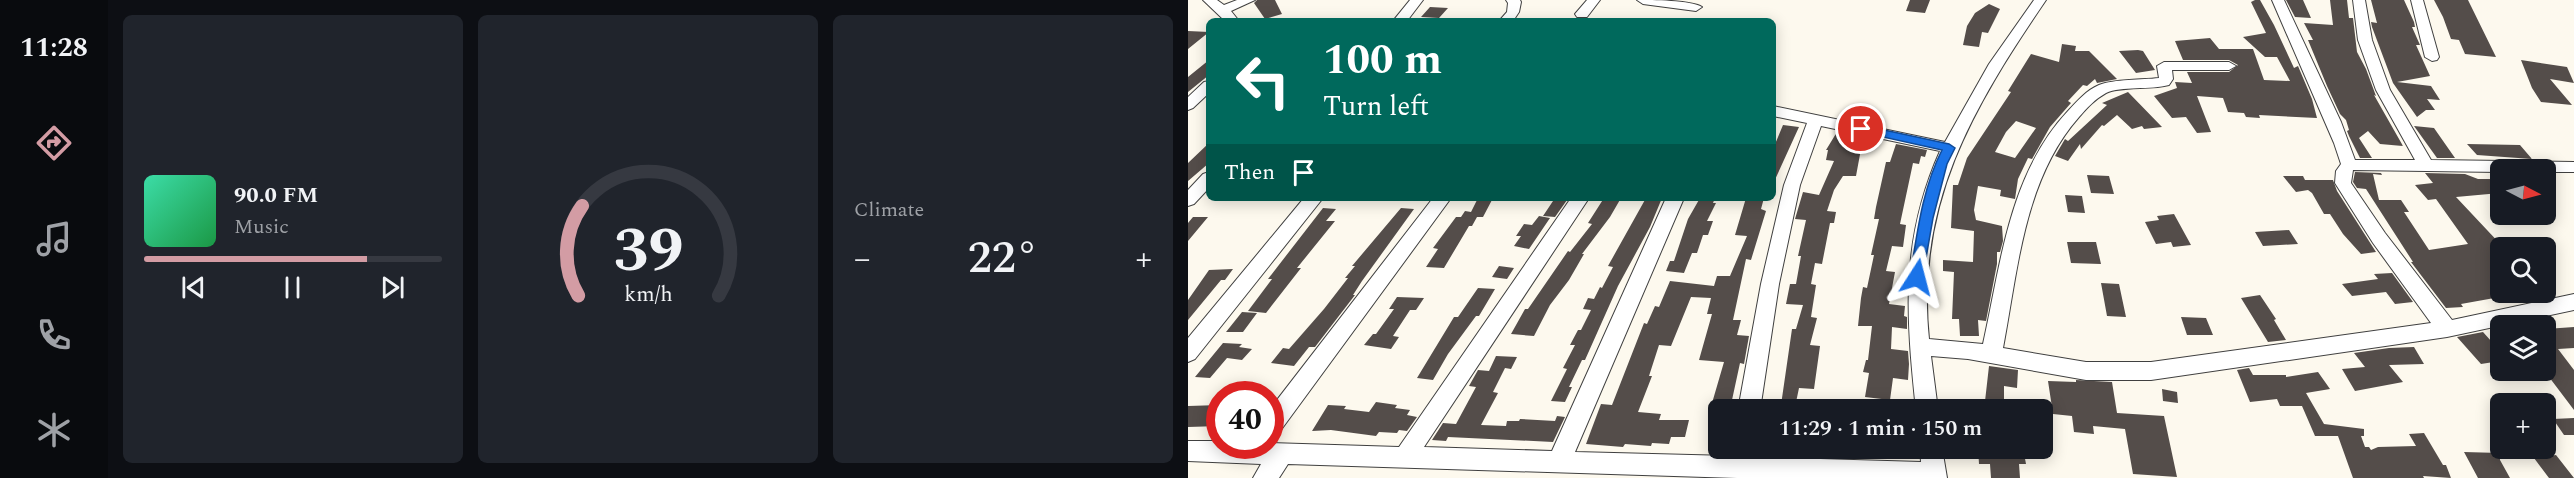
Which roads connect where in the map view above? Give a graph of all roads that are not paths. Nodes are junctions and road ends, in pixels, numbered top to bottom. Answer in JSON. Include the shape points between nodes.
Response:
{"nodes":[{"id":1,"x":1209,"y":0,"type":"edge"},
{"id":2,"x":1249,"y":0,"type":"edge"},
{"id":3,"x":1417,"y":0,"type":"edge"},
{"id":4,"x":1512,"y":0,"type":"edge"},
{"id":5,"x":1594,"y":0,"type":"edge"},
{"id":6,"x":1643,"y":0,"type":"edge"},
{"id":7,"x":2040,"y":0,"type":"edge"},
{"id":8,"x":2278,"y":0,"type":"edge"},
{"id":9,"x":2359,"y":0,"type":"edge"},
{"id":10,"x":2418,"y":0,"type":"edge"},
{"id":11,"x":1698,"y":3,"type":"edge"},
{"id":12,"x":1223,"y":10,"type":"junction"},
{"id":13,"x":1582,"y":14,"type":"dead end"},
{"id":14,"x":1230,"y":18,"type":"edge"},
{"id":15,"x":1402,"y":18,"type":"edge"},
{"id":16,"x":1508,"y":18,"type":"edge"},
{"id":17,"x":1690,"y":18,"type":"edge"},
{"id":18,"x":2432,"y":57,"type":"dead end"},
{"id":19,"x":2229,"y":66,"type":"dead end"},
{"id":20,"x":1206,"y":88,"type":"edge"},
{"id":21,"x":1188,"y":105,"type":"edge"},
{"id":22,"x":1776,"y":112,"type":"edge"},
{"id":23,"x":1816,"y":119,"type":"junction"},
{"id":24,"x":1949,"y":148,"type":"junction"},
{"id":25,"x":2349,"y":165,"type":"junction"},
{"id":26,"x":2426,"y":165,"type":"junction"},
{"id":27,"x":2574,"y":167,"type":"edge"},
{"id":28,"x":1206,"y":181,"type":"edge"},
{"id":29,"x":1188,"y":200,"type":"edge"},
{"id":30,"x":1312,"y":201,"type":"edge"},
{"id":31,"x":1440,"y":201,"type":"edge"},
{"id":32,"x":1578,"y":201,"type":"edge"},
{"id":33,"x":1674,"y":201,"type":"edge"},
{"id":34,"x":2574,"y":302,"type":"edge"},
{"id":35,"x":2447,"y":329,"type":"junction"},
{"id":36,"x":1920,"y":347,"type":"junction"},
{"id":37,"x":1188,"y":353,"type":"edge"},
{"id":38,"x":1991,"y":355,"type":"junction"},
{"id":39,"x":1751,"y":399,"type":"edge"},
{"id":40,"x":1926,"y":399,"type":"edge"},
{"id":41,"x":1284,"y":408,"type":"edge"},
{"id":42,"x":1206,"y":450,"type":"edge"},
{"id":43,"x":1188,"y":451,"type":"edge"},
{"id":44,"x":1284,"y":454,"type":"edge"},
{"id":45,"x":1405,"y":458,"type":"junction"},
{"id":46,"x":1278,"y":459,"type":"edge"},
{"id":47,"x":1708,"y":459,"type":"edge"},
{"id":48,"x":1752,"y":459,"type":"edge"},
{"id":49,"x":1932,"y":459,"type":"edge"},
{"id":50,"x":1558,"y":462,"type":"junction"},
{"id":51,"x":1934,"y":476,"type":"edge"},
{"id":52,"x":1265,"y":478,"type":"edge"}],
"edges":[{"from":1,"to":12,"type":"street"},
{"from":2,"to":12,"type":"street"},
{"from":3,"to":15,"type":"street"},
{"from":4,"to":16,"type":"street","via":[[1515,3]]},
{"from":5,"to":13,"type":"street"},
{"from":6,"to":11,"type":"street"},
{"from":7,"to":24,"type":"street","via":[[1977,91]]},
{"from":8,"to":25,"type":"street","via":[[2317,82]]},
{"from":9,"to":26,"type":"street","via":[[2365,40],[2383,90]]},
{"from":10,"to":18,"type":"street"},
{"from":11,"to":17,"type":"street"},
{"from":12,"to":14,"type":"street"},
{"from":19,"to":38,"type":"street","via":[[2164,66],[2164,82],[2104,88],[2086,100],[2056,133],[2039,162],[2022,207]]},
{"from":20,"to":21,"type":"street"},
{"from":22,"to":23,"type":"street"},
{"from":23,"to":24,"type":"street"},
{"from":23,"to":39,"type":"street","via":[[1792,184]]},
{"from":24,"to":36,"type":"street","via":[[1926,218],[1917,277]]},
{"from":25,"to":26,"type":"street"},
{"from":25,"to":35,"type":"street","via":[[2343,183]]},
{"from":26,"to":27,"type":"street"},
{"from":28,"to":29,"type":"street"},
{"from":30,"to":37,"type":"street"},
{"from":31,"to":41,"type":"street"},
{"from":32,"to":45,"type":"street"},
{"from":33,"to":50,"type":"street"},
{"from":34,"to":35,"type":"street"},
{"from":35,"to":38,"type":"street","via":[[2151,371],[2086,371]]},
{"from":36,"to":38,"type":"street"},
{"from":36,"to":40,"type":"street"},
{"from":42,"to":43,"type":"street"},
{"from":44,"to":45,"type":"street"},
{"from":45,"to":50,"type":"street"},
{"from":46,"to":52,"type":"street"},
{"from":47,"to":50,"type":"street"},
{"from":48,"to":51,"type":"street"},
{"from":49,"to":51,"type":"street"}]}
